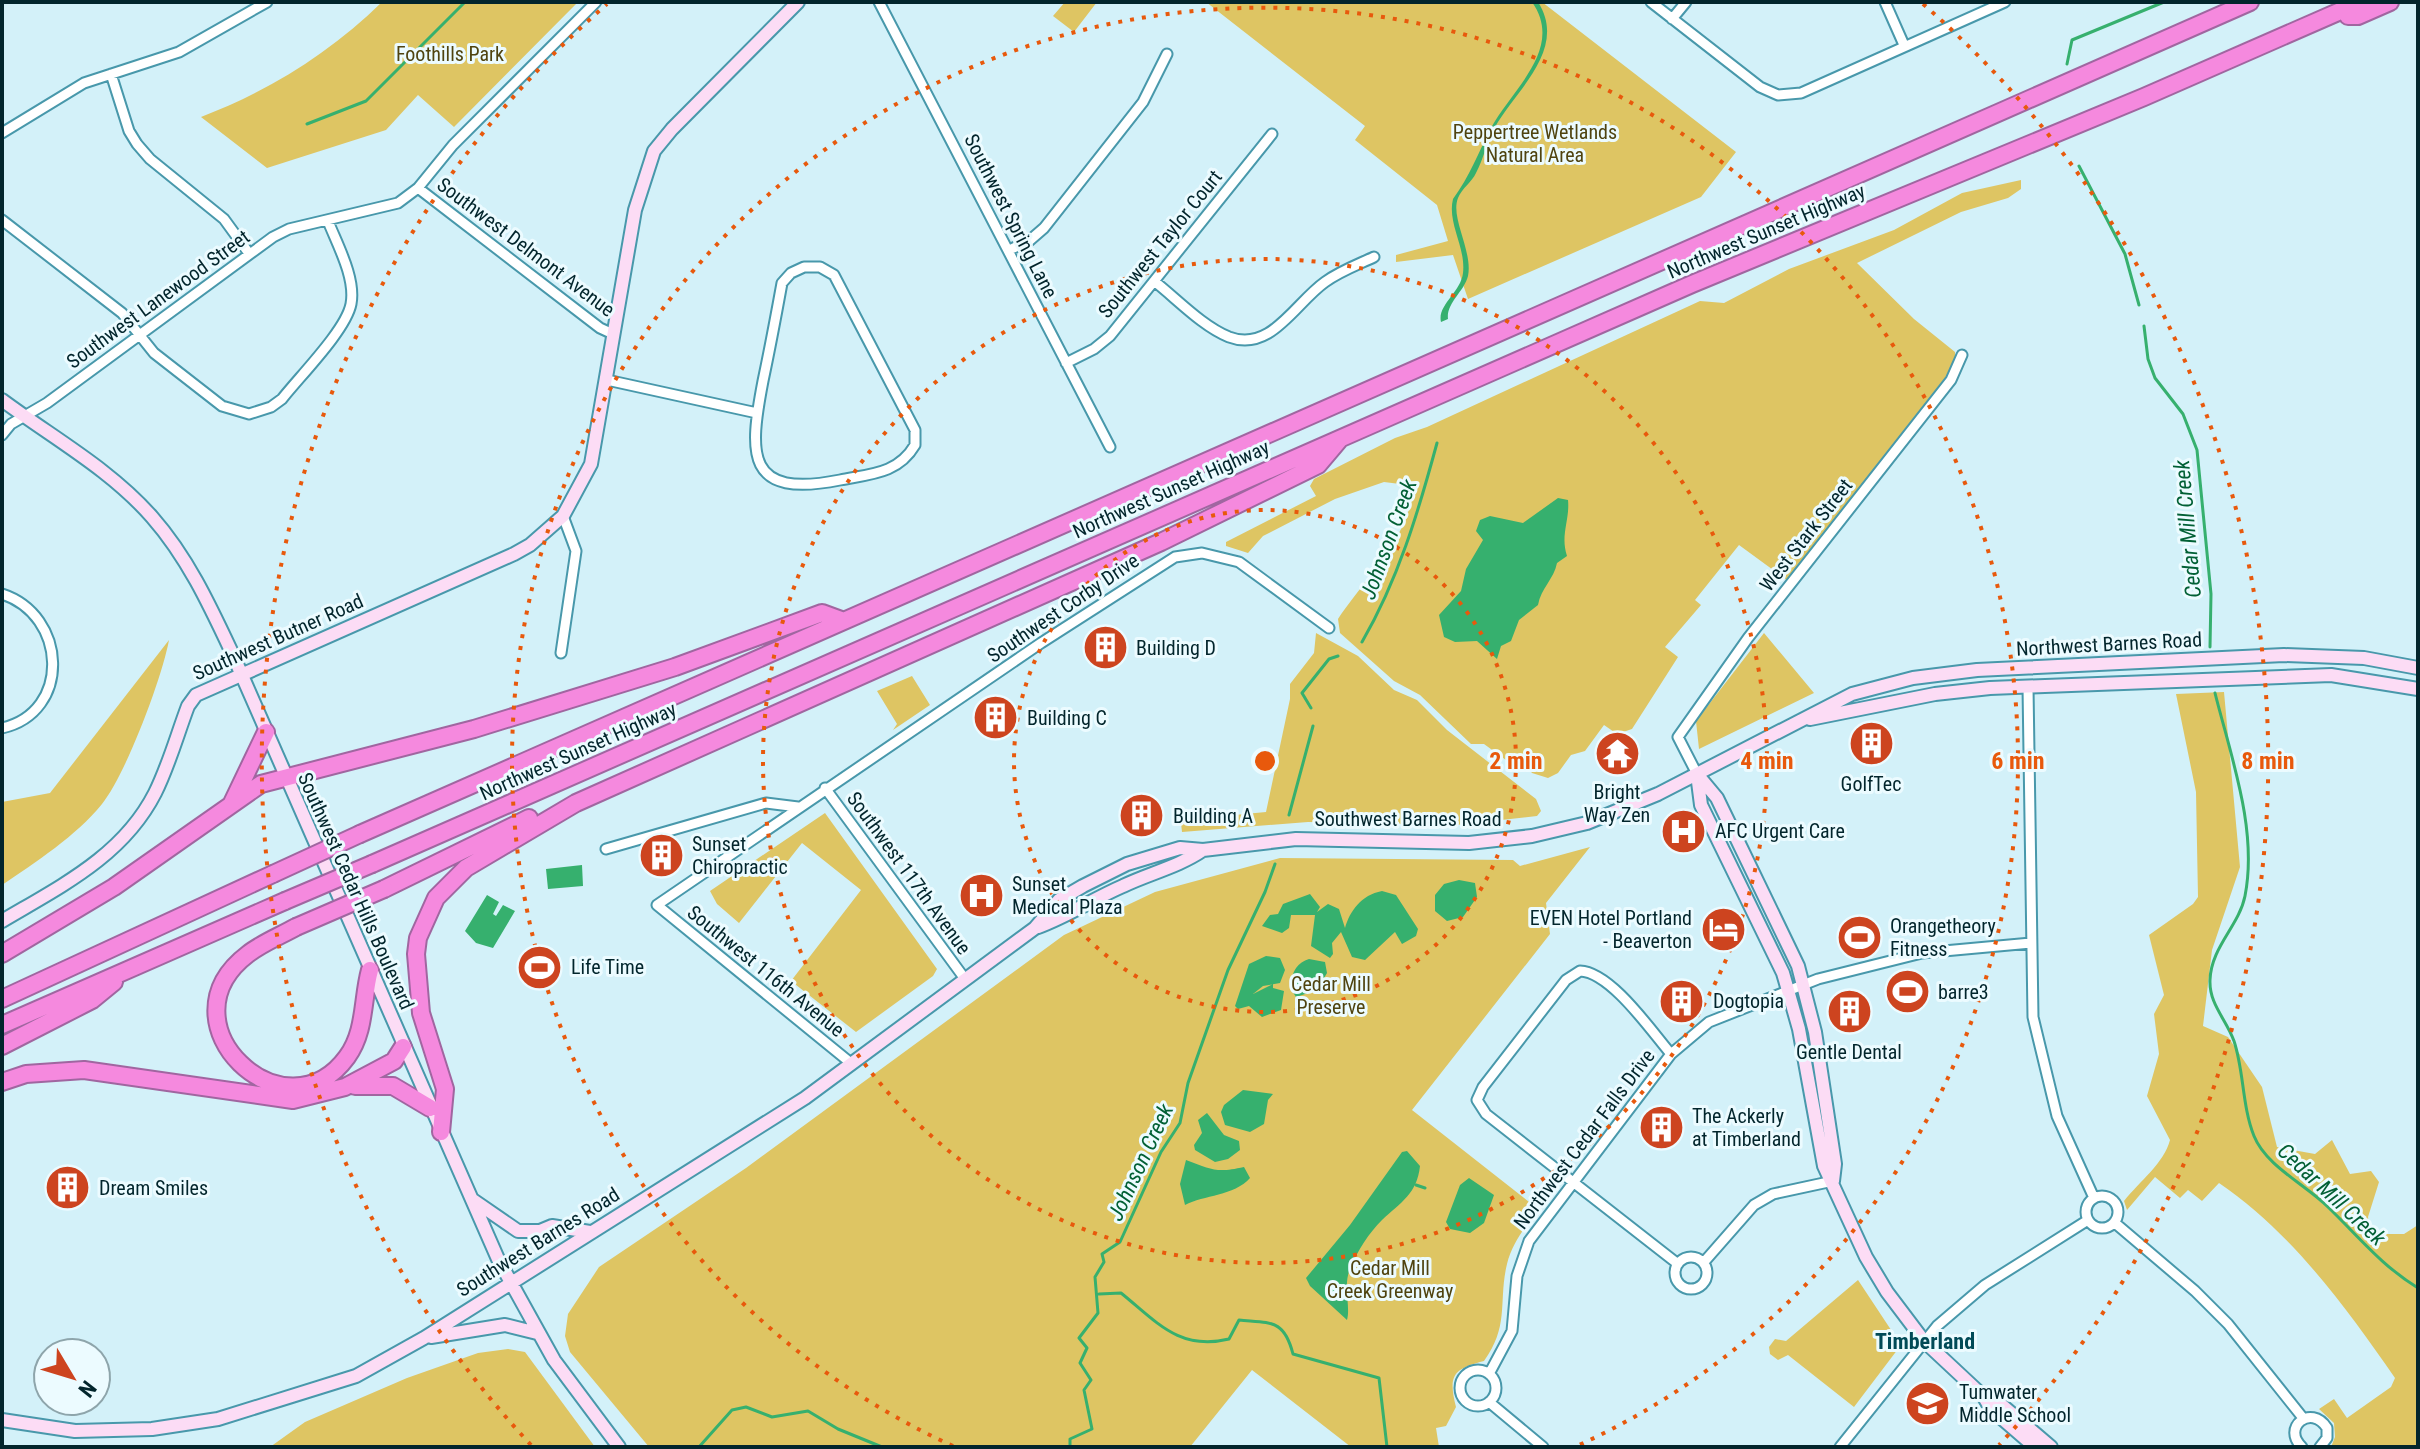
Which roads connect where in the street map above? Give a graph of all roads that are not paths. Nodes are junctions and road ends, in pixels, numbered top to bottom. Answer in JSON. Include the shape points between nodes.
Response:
{"nodes":[{"id":1,"x":267,"y":2,"type":"edge"},
{"id":2,"x":596,"y":2,"type":"edge"},
{"id":3,"x":798,"y":2,"type":"edge"},
{"id":4,"x":879,"y":2,"type":"edge"},
{"id":5,"x":1651,"y":2,"type":"edge"},
{"id":6,"x":1686,"y":2,"type":"edge"},
{"id":7,"x":1885,"y":2,"type":"edge"},
{"id":8,"x":2005,"y":2,"type":"edge"},
{"id":9,"x":2250,"y":2,"type":"edge"},
{"id":10,"x":2361,"y":2,"type":"edge"},
{"id":11,"x":2390,"y":2,"type":"edge"},
{"id":12,"x":2331,"y":16,"type":"junction"},
{"id":13,"x":1672,"y":19,"type":"junction"},
{"id":14,"x":1904,"y":45,"type":"junction"},
{"id":15,"x":1167,"y":54,"type":"dead end"},
{"id":16,"x":111,"y":74,"type":"junction"},
{"id":17,"x":2,"y":133,"type":"edge"},
{"id":18,"x":1272,"y":134,"type":"dead end"},
{"id":19,"x":418,"y":188,"type":"junction"},
{"id":20,"x":2,"y":220,"type":"edge"},
{"id":21,"x":328,"y":221,"type":"junction"},
{"id":22,"x":1009,"y":250,"type":"junction"},
{"id":23,"x":248,"y":252,"type":"junction"},
{"id":24,"x":1374,"y":257,"type":"dead end"},
{"id":25,"x":1154,"y":281,"type":"junction"},
{"id":26,"x":139,"y":334,"type":"junction"},
{"id":27,"x":613,"y":334,"type":"junction"},
{"id":28,"x":1962,"y":355,"type":"dead end"},
{"id":29,"x":1066,"y":363,"type":"junction"},
{"id":30,"x":607,"y":380,"type":"junction"},
{"id":31,"x":2,"y":400,"type":"edge"},
{"id":32,"x":757,"y":413,"type":"junction"},
{"id":33,"x":25,"y":416,"type":"junction"},
{"id":34,"x":2,"y":435,"type":"edge"},
{"id":35,"x":1344,"y":435,"type":"junction"},
{"id":36,"x":1110,"y":447,"type":"dead end"},
{"id":37,"x":563,"y":516,"type":"junction"},
{"id":38,"x":2,"y":594,"type":"edge"},
{"id":39,"x":841,"y":620,"type":"junction"},
{"id":40,"x":1329,"y":628,"type":"dead end"},
{"id":41,"x":561,"y":653,"type":"dead end"},
{"id":42,"x":2418,"y":668,"type":"edge"},
{"id":43,"x":241,"y":673,"type":"junction"},
{"id":44,"x":2028,"y":687,"type":"junction"},
{"id":45,"x":2418,"y":689,"type":"edge"},
{"id":46,"x":1810,"y":719,"type":"junction"},
{"id":47,"x":2,"y":728,"type":"edge"},
{"id":48,"x":266,"y":732,"type":"junction"},
{"id":49,"x":1697,"y":774,"type":"junction"},
{"id":50,"x":284,"y":777,"type":"junction"},
{"id":51,"x":825,"y":788,"type":"junction"},
{"id":52,"x":576,"y":803,"type":"junction"},
{"id":53,"x":231,"y":805,"type":"junction"},
{"id":54,"x":798,"y":807,"type":"junction"},
{"id":55,"x":606,"y":849,"type":"dead end"},
{"id":56,"x":1203,"y":850,"type":"junction"},
{"id":57,"x":1127,"y":864,"type":"junction"},
{"id":58,"x":1124,"y":885,"type":"junction"},
{"id":59,"x":657,"y":905,"type":"joint"},
{"id":60,"x":2,"y":921,"type":"edge"},
{"id":61,"x":1035,"y":928,"type":"junction"},
{"id":62,"x":2031,"y":943,"type":"junction"},
{"id":63,"x":2,"y":954,"type":"edge"},
{"id":64,"x":131,"y":969,"type":"junction"},
{"id":65,"x":370,"y":970,"type":"junction"},
{"id":66,"x":965,"y":979,"type":"junction"},
{"id":67,"x":1803,"y":985,"type":"junction"},
{"id":68,"x":1789,"y":990,"type":"junction"},
{"id":69,"x":2,"y":999,"type":"edge"},
{"id":70,"x":2,"y":1025,"type":"edge"},
{"id":71,"x":2,"y":1046,"type":"edge"},
{"id":72,"x":403,"y":1047,"type":"junction"},
{"id":73,"x":1671,"y":1054,"type":"junction"},
{"id":74,"x":852,"y":1064,"type":"junction"},
{"id":75,"x":2,"y":1082,"type":"edge"},
{"id":76,"x":345,"y":1087,"type":"junction"},
{"id":77,"x":430,"y":1108,"type":"junction"},
{"id":78,"x":441,"y":1132,"type":"junction"},
{"id":79,"x":1833,"y":1181,"type":"junction"},
{"id":80,"x":1573,"y":1182,"type":"junction"},
{"id":81,"x":470,"y":1198,"type":"junction"},
{"id":82,"x":2094,"y":1198,"type":"junction"},
{"id":83,"x":2088,"y":1220,"type":"junction"},
{"id":84,"x":2115,"y":1223,"type":"junction"},
{"id":85,"x":590,"y":1232,"type":"junction"},
{"id":86,"x":1704,"y":1262,"type":"junction"},
{"id":87,"x":1678,"y":1264,"type":"junction"},
{"id":88,"x":510,"y":1284,"type":"junction"},
{"id":89,"x":537,"y":1333,"type":"junction"},
{"id":90,"x":424,"y":1338,"type":"junction"},
{"id":91,"x":1924,"y":1341,"type":"junction"},
{"id":92,"x":1489,"y":1374,"type":"junction"},
{"id":93,"x":1984,"y":1397,"type":"junction"},
{"id":94,"x":1489,"y":1402,"type":"junction"},
{"id":95,"x":2303,"y":1418,"type":"junction"},
{"id":96,"x":2,"y":1420,"type":"edge"},
{"id":97,"x":2296,"y":1446,"type":"edge"},
{"id":98,"x":619,"y":1447,"type":"edge"},
{"id":99,"x":1543,"y":1447,"type":"edge"},
{"id":100,"x":1840,"y":1447,"type":"edge"},
{"id":101,"x":2035,"y":1447,"type":"edge"},
{"id":102,"x":2051,"y":1447,"type":"edge"},
{"id":103,"x":2320,"y":1447,"type":"edge"}],
"edges":[{"from":1,"to":16,"type":"street","via":[[179,52]]},
{"from":2,"to":19,"type":"street","name":"Southwest Lanewood Street","via":[[453,145]]},
{"from":3,"to":27,"type":"main road","name":"Southwest Butner Road","via":[[654,151],[639,190]]},
{"from":4,"to":22,"type":"street","name":"Southwest Spring Lane"},
{"from":5,"to":13,"type":"street"},
{"from":6,"to":13,"type":"street"},
{"from":7,"to":14,"type":"street"},
{"from":8,"to":14,"type":"street"},
{"from":9,"to":39,"type":"highway","name":"Northwest Sunset Highway"},
{"from":10,"to":12,"type":"highway","name":"Northwest Sunset Highway"},
{"from":11,"to":12,"type":"highway","via":[[2358,16]]},
{"from":12,"to":35,"type":"highway","name":"Northwest Sunset Highway"},
{"from":13,"to":14,"type":"street","via":[[1778,95],[1801,93]]},
{"from":15,"to":22,"type":"street","via":[[1143,102],[1044,228]]},
{"from":16,"to":17,"type":"street","via":[[62,95]]},
{"from":16,"to":23,"type":"street","via":[[137,144],[224,219]]},
{"from":18,"to":25,"type":"street","name":"Southwest Taylor Court"},
{"from":19,"to":21,"type":"street","name":"Southwest Lanewood Street","via":[[398,203]]},
{"from":19,"to":27,"type":"street","name":"Southwest Delmont Avenue"},
{"from":20,"to":26,"type":"street","via":[[122,313]]},
{"from":21,"to":23,"type":"street","name":"Southwest Lanewood Street","via":[[289,229]]},
{"from":21,"to":26,"type":"street","via":[[350,283],[351,303],[345,319],[271,407],[249,414],[229,410],[161,360]]},
{"from":22,"to":29,"type":"street","name":"Southwest Spring Lane"},
{"from":23,"to":26,"type":"street","name":"Southwest Lanewood Street"},
{"from":24,"to":25,"type":"street","via":[[1323,283],[1278,327],[1244,341],[1221,333]]},
{"from":25,"to":29,"type":"street","name":"Southwest Taylor Court","via":[[1110,336]]},
{"from":26,"to":33,"type":"street","name":"Southwest Lanewood Street"},
{"from":27,"to":30,"type":"main road","name":"Southwest Butner Road"},
{"from":28,"to":49,"type":"street","name":"West Stark Street","via":[[1951,380],[1748,638],[1678,737]]},
{"from":29,"to":36,"type":"street","name":"Southwest Spring Lane"},
{"from":30,"to":32,"type":"street"},
{"from":30,"to":37,"type":"main road","name":"Southwest Butner Road","via":[[591,464]]},
{"from":31,"to":33,"type":"main road","name":"Southwest Cedar Hills Boulevard"},
{"from":32,"to":32,"type":"street","via":[[757,460],[779,481],[802,486],[897,467],[915,445],[915,430],[834,275],[820,267],[804,267],[782,283]]},
{"from":33,"to":34,"type":"street","name":"Southwest Lanewood Street"},
{"from":33,"to":43,"type":"main road","name":"Southwest Cedar Hills Boulevard","via":[[103,472],[151,516],[188,566]]},
{"from":35,"to":52,"type":"highway","via":[[1318,465],[1161,542]]},
{"from":35,"to":64,"type":"highway","name":"Northwest Sunset Highway","bridge":true},
{"from":37,"to":41,"type":"street","via":[[576,551]]},
{"from":37,"to":43,"type":"main road","name":"Southwest Butner Road","via":[[514,554]]},
{"from":38,"to":47,"type":"street","via":[[34,614],[46,632],[55,671],[37,710],[27,720]]},
{"from":39,"to":50,"type":"highway","via":[[822,613],[675,667],[474,729]]},
{"from":39,"to":69,"type":"highway","name":"Northwest Sunset Highway","bridge":true},
{"from":40,"to":51,"type":"street","name":"Southwest Corby Drive","via":[[1239,562],[1202,553],[1175,557]]},
{"from":42,"to":46,"type":"main road","name":"Northwest Barnes Road","via":[[2311,655],[1977,670],[1913,678],[1852,694]]},
{"from":43,"to":48,"type":"main road","name":"Southwest Cedar Hills Boulevard"},
{"from":43,"to":60,"type":"main road","name":"Southwest Butner Road","via":[[193,698],[156,790],[116,847]]},
{"from":44,"to":45,"type":"main road","name":"Northwest Barnes Road","via":[[2331,675]]},
{"from":44,"to":46,"type":"main road","name":"Northwest Barnes Road","via":[[1935,694]]},
{"from":44,"to":62,"type":"street"},
{"from":46,"to":49,"type":"main road","name":"Northwest Barnes Road"},
{"from":48,"to":50,"type":"main road","name":"Southwest Cedar Hills Boulevard"},
{"from":48,"to":53,"type":"highway"},
{"from":49,"to":56,"type":"main road","name":"Southwest Barnes Road","via":[[1614,813],[1532,836],[1469,843],[1296,839]]},
{"from":49,"to":67,"type":"main road","via":[[1717,798]]},
{"from":49,"to":68,"type":"main road","via":[[1701,805]]},
{"from":50,"to":53,"type":"highway","via":[[261,784]]},
{"from":50,"to":65,"type":"main road","name":"Southwest Cedar Hills Boulevard"},
{"from":51,"to":54,"type":"street","name":"Southwest Corby Drive"},
{"from":51,"to":66,"type":"street","name":"Southwest 117th Avenue"},
{"from":52,"to":65,"type":"highway","bridge":true,"via":[[541,812],[247,954],[219,994],[218,1027],[225,1046],[255,1077],[296,1085],[322,1079],[355,1045]]},
{"from":52,"to":78,"type":"highway","via":[[466,868],[426,916],[415,972],[421,1013],[445,1089]]},
{"from":53,"to":63,"type":"highway","via":[[74,914]]},
{"from":54,"to":55,"type":"street","via":[[766,803]]},
{"from":54,"to":59,"type":"street","name":"Southwest Corby Drive"},
{"from":56,"to":57,"type":"main road","name":"Southwest Barnes Road","via":[[1180,848]]},
{"from":56,"to":58,"type":"main road","name":"Southwest Barnes Road"},
{"from":57,"to":58,"type":"main road"},
{"from":57,"to":61,"type":"main road","name":"Southwest Barnes Road","via":[[1059,900]]},
{"from":58,"to":61,"type":"main road","name":"Southwest Barnes Road"},
{"from":59,"to":74,"type":"street","name":"Southwest 116th Avenue"},
{"from":61,"to":66,"type":"main road","name":"Southwest Barnes Road"},
{"from":62,"to":67,"type":"street","via":[[1934,951]]},
{"from":62,"to":82,"type":"street","via":[[2033,1017],[2051,1096]]},
{"from":64,"to":70,"type":"highway","name":"Northwest Sunset Highway"},
{"from":64,"to":71,"type":"highway","via":[[92,1000]]},
{"from":65,"to":72,"type":"main road","name":"Southwest Cedar Hills Boulevard"},
{"from":66,"to":74,"type":"main road","name":"Southwest Barnes Road"},
{"from":67,"to":68,"type":"street","name":"Northwest Cedar Falls Drive"},
{"from":67,"to":79,"type":"main road","via":[[1818,1046]]},
{"from":68,"to":73,"type":"street","name":"Northwest Cedar Falls Drive","via":[[1709,1022]]},
{"from":68,"to":79,"type":"main road","via":[[1819,1149]]},
{"from":72,"to":76,"type":"highway","via":[[394,1061]]},
{"from":72,"to":77,"type":"main road","name":"Southwest Cedar Hills Boulevard"},
{"from":73,"to":80,"type":"street","name":"Northwest Cedar Falls Drive"},
{"from":73,"to":80,"type":"street","via":[[1625,1000],[1593,974],[1580,971],[1566,980],[1483,1087],[1477,1100],[1482,1111]]},
{"from":74,"to":85,"type":"main road","name":"Southwest Barnes Road"},
{"from":75,"to":76,"type":"highway","via":[[26,1074],[84,1070],[293,1100]]},
{"from":76,"to":77,"type":"highway","via":[[393,1086]]},
{"from":77,"to":78,"type":"main road","name":"Southwest Cedar Hills Boulevard"},
{"from":78,"to":81,"type":"main road","name":"Southwest Cedar Hills Boulevard"},
{"from":79,"to":86,"type":"street","via":[[1773,1194],[1754,1205]]},
{"from":79,"to":91,"type":"main road","via":[[1866,1257]]},
{"from":80,"to":87,"type":"street"},
{"from":80,"to":92,"type":"street","name":"Northwest Cedar Falls Drive","via":[[1525,1248],[1512,1331]]},
{"from":81,"to":85,"type":"main road","via":[[518,1231],[552,1226]]},
{"from":81,"to":88,"type":"main road","name":"Southwest Cedar Hills Boulevard"},
{"from":82,"to":83,"type":"street","via":[[2086,1208]]},
{"from":82,"to":84,"type":"street","via":[[2106,1196],[2116,1203]]},
{"from":83,"to":84,"type":"street","via":[[2097,1228]]},
{"from":83,"to":91,"type":"street","via":[[1985,1285]]},
{"from":84,"to":95,"type":"street","via":[[2228,1324]]},
{"from":85,"to":88,"type":"main road","name":"Southwest Barnes Road"},
{"from":86,"to":87,"type":"street","via":[[1691,1257]]},
{"from":86,"to":87,"type":"street","via":[[1707,1276],[1694,1289],[1676,1279]]},
{"from":88,"to":89,"type":"main road","name":"Southwest Cedar Hills Boulevard"},
{"from":88,"to":90,"type":"main road","name":"Southwest Barnes Road"},
{"from":89,"to":90,"type":"main road","via":[[505,1325]]},
{"from":89,"to":98,"type":"main road","name":"Southwest Cedar Hills Boulevard"},
{"from":90,"to":96,"type":"main road","name":"Southwest Barnes Road","via":[[356,1376],[218,1419],[121,1431],[75,1431]]},
{"from":91,"to":93,"type":"main road"},
{"from":91,"to":100,"type":"street"},
{"from":92,"to":94,"type":"street","via":[[1495,1390]]},
{"from":92,"to":94,"type":"street","via":[[1468,1373],[1460,1388],[1468,1403]]},
{"from":93,"to":101,"type":"main road"},
{"from":93,"to":102,"type":"main road","via":[[1997,1401]]},
{"from":94,"to":99,"type":"street"},
{"from":95,"to":97,"type":"street","via":[[2294,1431]]},
{"from":95,"to":103,"type":"street","via":[[2319,1418],[2327,1428]]}]}
